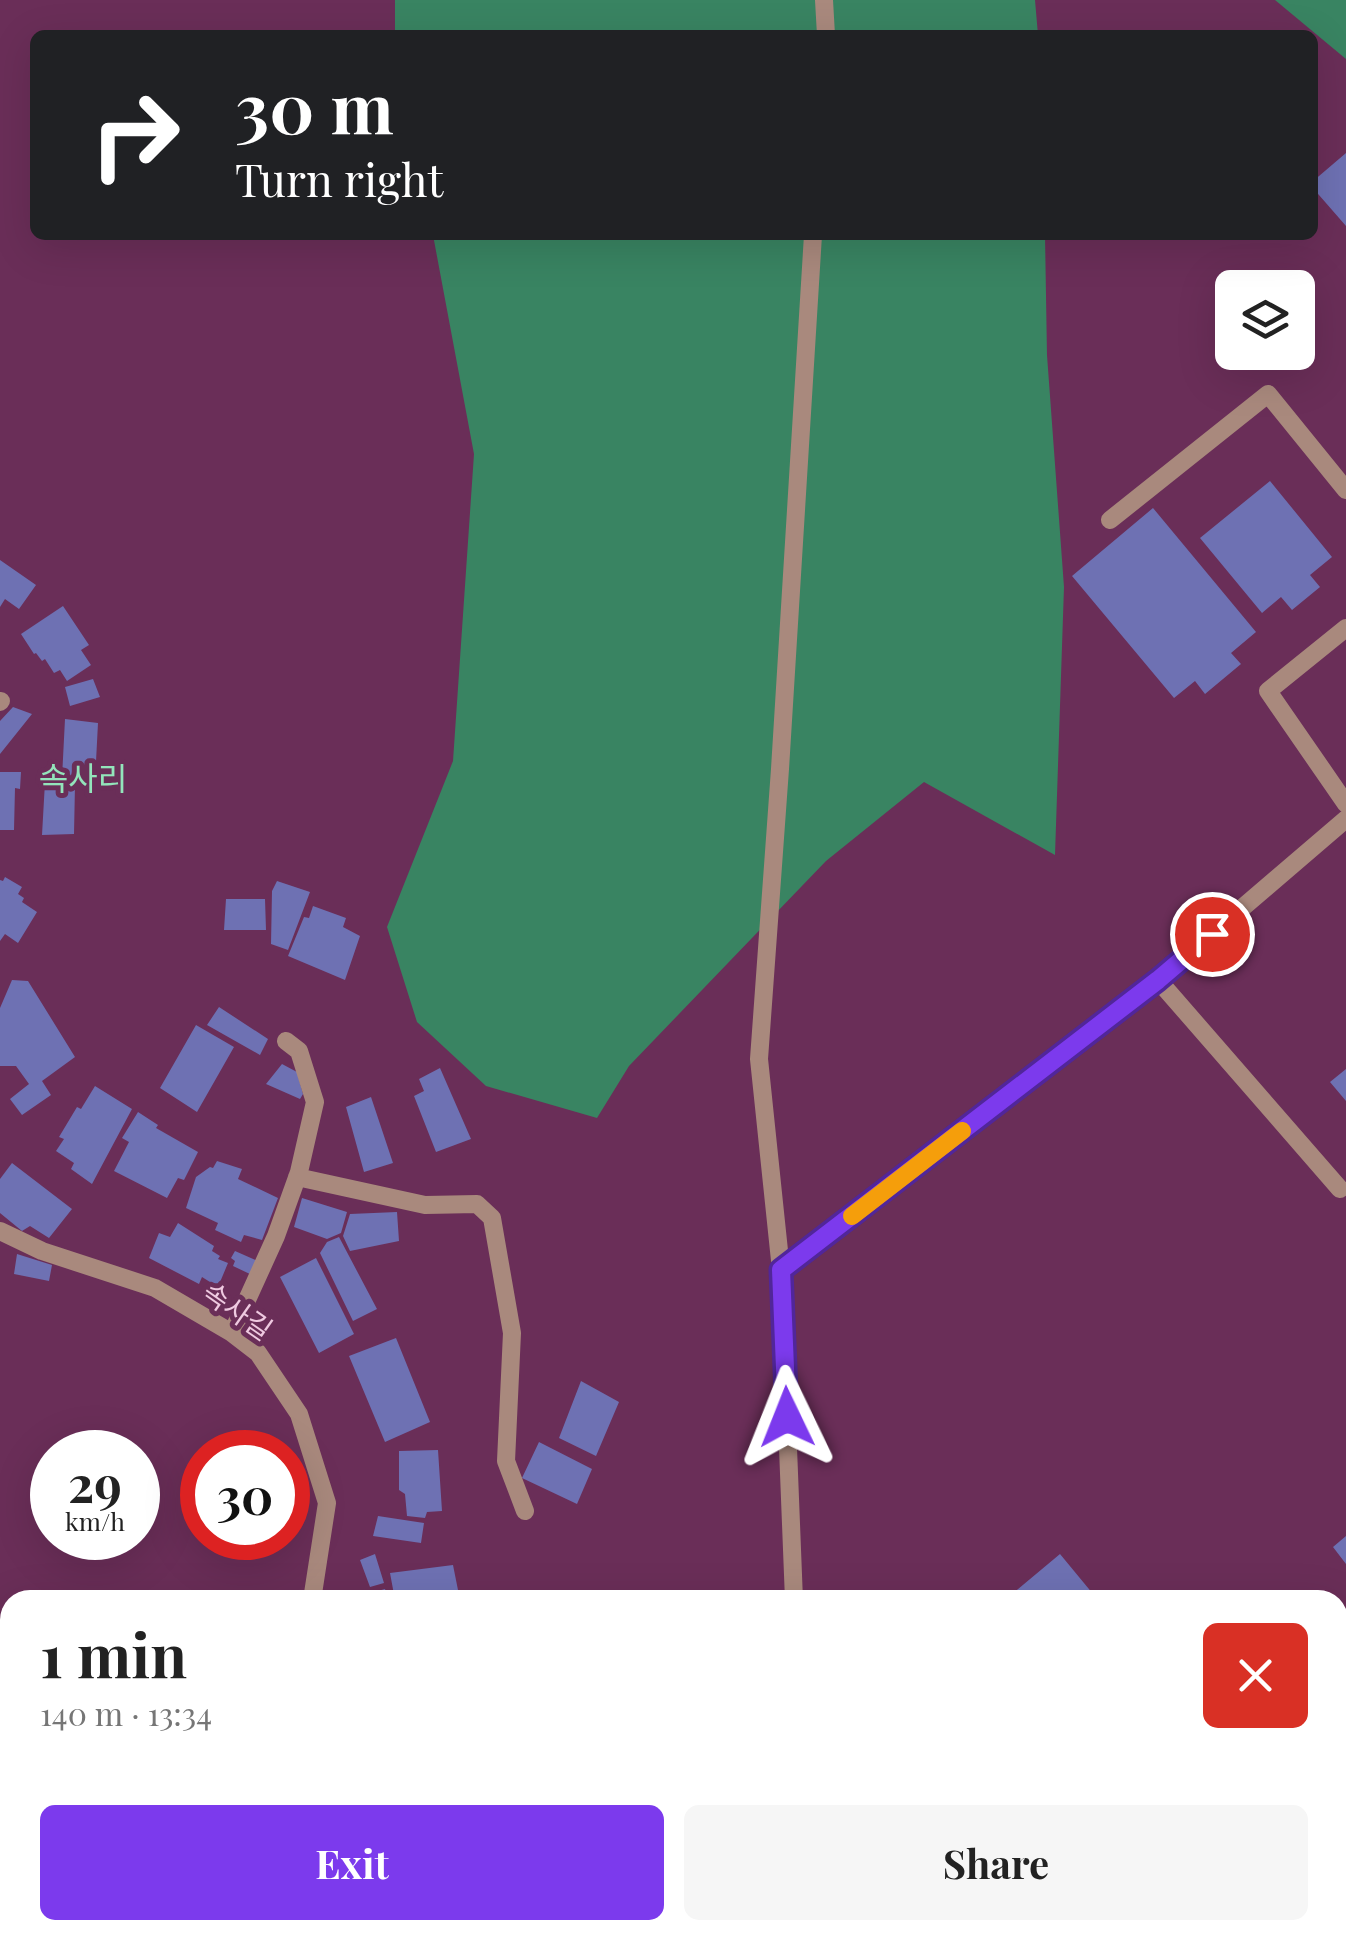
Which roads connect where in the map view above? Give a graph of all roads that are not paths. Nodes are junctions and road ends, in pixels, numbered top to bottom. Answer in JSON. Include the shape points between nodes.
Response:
{"nodes":[{"id":1,"x":824,"y":0,"type":"edge"},
{"id":2,"x":826,"y":30,"type":"edge"},
{"id":3,"x":813,"y":240,"type":"edge"},
{"id":4,"x":1346,"y":490,"type":"edge"},
{"id":5,"x":1110,"y":520,"type":"dead end"},
{"id":6,"x":1346,"y":628,"type":"edge"},
{"id":7,"x":1346,"y":804,"type":"edge"},
{"id":8,"x":1346,"y":819,"type":"edge"},
{"id":9,"x":1158,"y":980,"type":"junction"},
{"id":10,"x":286,"y":1041,"type":"dead end"},
{"id":11,"x":297,"y":1177,"type":"junction"},
{"id":12,"x":1340,"y":1189,"type":"dead end"},
{"id":13,"x":0,"y":1231,"type":"edge"},
{"id":14,"x":781,"y":1270,"type":"junction"},
{"id":15,"x":232,"y":1333,"type":"junction"},
{"id":16,"x":524,"y":1511,"type":"dead end"},
{"id":17,"x":314,"y":1590,"type":"edge"},
{"id":18,"x":794,"y":1590,"type":"edge"}],
"edges":[{"from":1,"to":2,"type":"street"},
{"from":3,"to":14,"type":"street","via":[[759,1059]]},
{"from":4,"to":5,"type":"street","via":[[1268,394]]},
{"from":6,"to":7,"type":"street","via":[[1268,692]]},
{"from":8,"to":9,"type":"street"},
{"from":9,"to":12,"type":"street"},
{"from":9,"to":14,"type":"street"},
{"from":10,"to":11,"type":"street","via":[[300,1050],[315,1102]]},
{"from":11,"to":15,"type":"street"},
{"from":11,"to":16,"type":"street","via":[[425,1205],[477,1204],[492,1218],[512,1332],[506,1461]]},
{"from":13,"to":15,"type":"street","name":"속사길","via":[[42,1252],[155,1288]]},
{"from":14,"to":18,"type":"street"},
{"from":15,"to":17,"type":"street","name":"속사길","via":[[258,1354],[299,1414],[327,1503]]}]}
